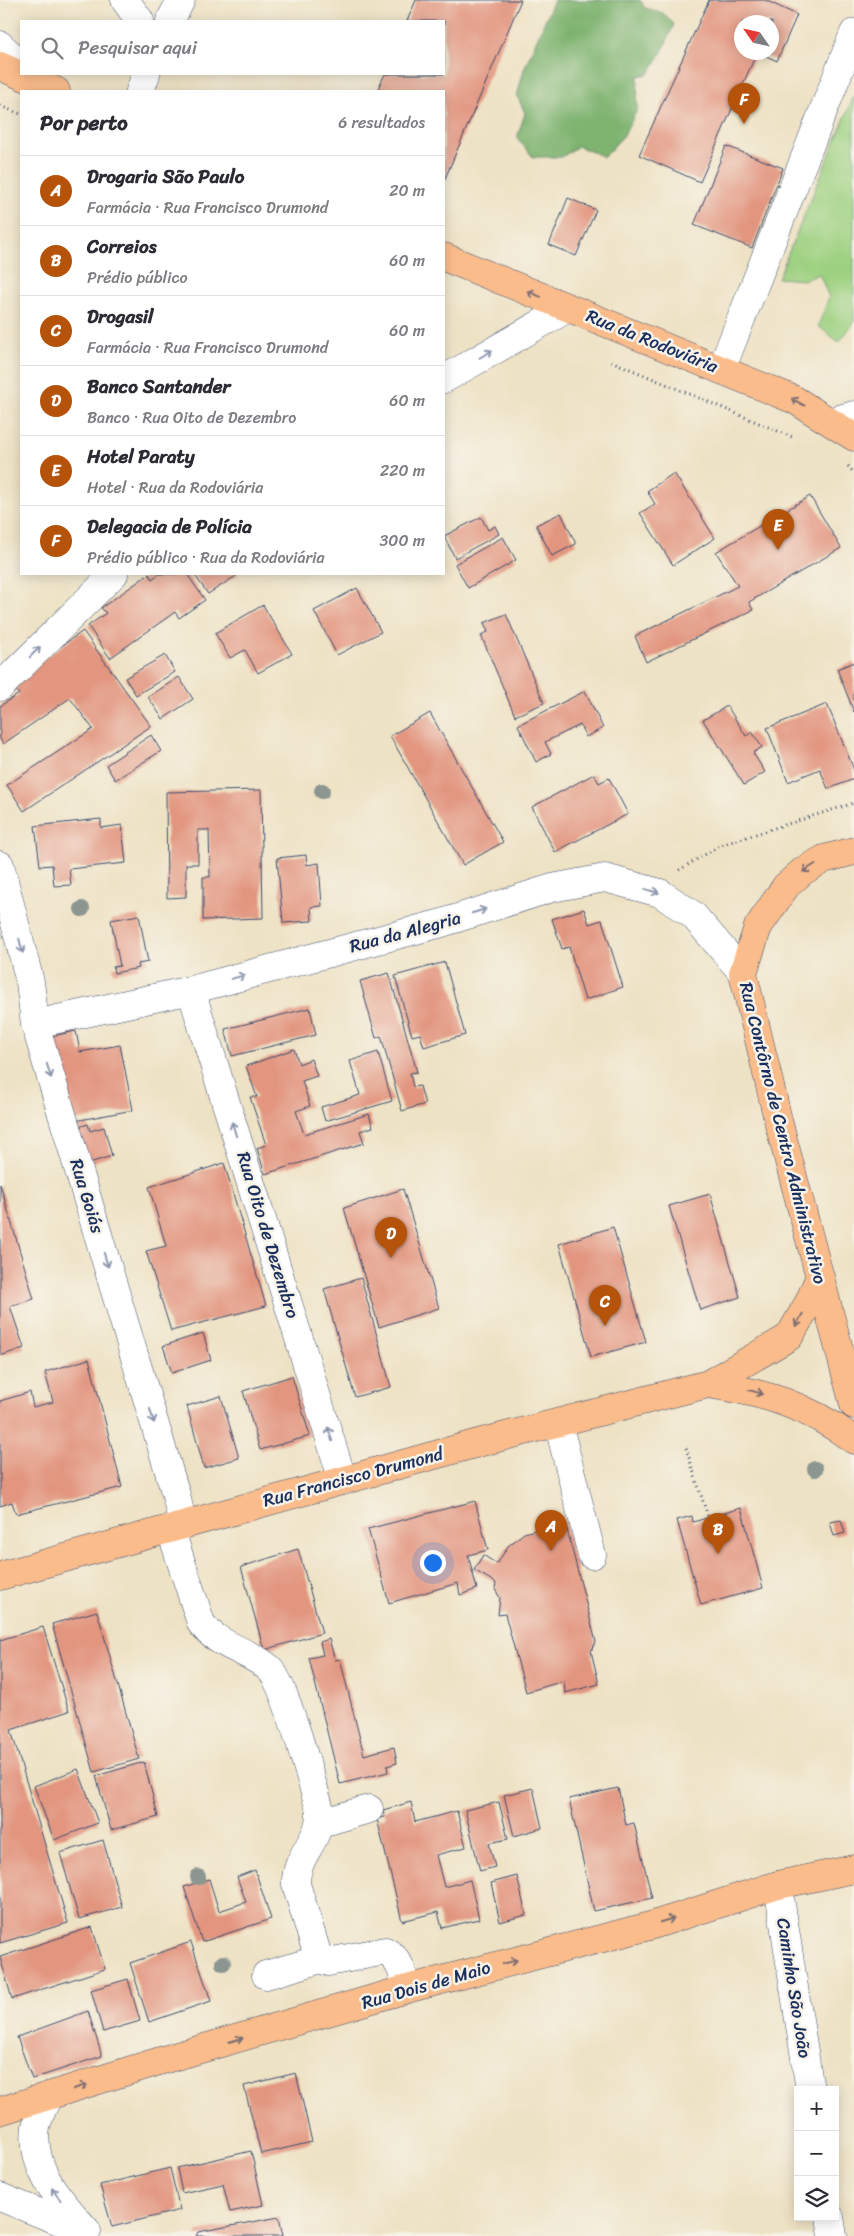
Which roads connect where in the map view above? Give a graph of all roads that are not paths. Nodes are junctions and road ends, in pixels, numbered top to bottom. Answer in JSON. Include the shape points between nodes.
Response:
{"nodes":[{"id":1,"x":125,"y":0,"type":"edge"},
{"id":2,"x":181,"y":0,"type":"edge"},
{"id":3,"x":139,"y":20,"type":"edge"},
{"id":4,"x":171,"y":20,"type":"edge"},
{"id":5,"x":854,"y":33,"type":"edge"},
{"id":6,"x":0,"y":45,"type":"edge"},
{"id":7,"x":20,"y":64,"type":"edge"},
{"id":8,"x":0,"y":66,"type":"edge"},
{"id":9,"x":20,"y":74,"type":"edge"},
{"id":10,"x":22,"y":75,"type":"edge"},
{"id":11,"x":146,"y":75,"type":"edge"},
{"id":12,"x":42,"y":83,"type":"edge"},
{"id":13,"x":140,"y":90,"type":"edge"},
{"id":14,"x":445,"y":256,"type":"edge"},
{"id":15,"x":568,"y":308,"type":"junction"},
{"id":16,"x":721,"y":370,"type":"junction"},
{"id":17,"x":445,"y":378,"type":"edge"},
{"id":18,"x":843,"y":418,"type":"edge"},
{"id":19,"x":854,"y":437,"type":"edge"},
{"id":20,"x":113,"y":575,"type":"edge"},
{"id":21,"x":0,"y":686,"type":"edge"},
{"id":22,"x":854,"y":850,"type":"edge"},
{"id":23,"x":0,"y":868,"type":"edge"},
{"id":24,"x":743,"y":973,"type":"junction"},
{"id":25,"x":191,"y":990,"type":"junction"},
{"id":26,"x":35,"y":1024,"type":"junction"},
{"id":27,"x":820,"y":1276,"type":"junction"},
{"id":28,"x":846,"y":1346,"type":"edge"},
{"id":29,"x":708,"y":1384,"type":"junction"},
{"id":30,"x":854,"y":1405,"type":"edge"},
{"id":31,"x":558,"y":1423,"type":"junction"},
{"id":32,"x":854,"y":1440,"type":"edge"},
{"id":33,"x":343,"y":1481,"type":"junction"},
{"id":34,"x":176,"y":1527,"type":"junction"},
{"id":35,"x":592,"y":1555,"type":"dead end"},
{"id":36,"x":0,"y":1576,"type":"edge"},
{"id":37,"x":369,"y":1809,"type":"dead end"},
{"id":38,"x":321,"y":1823,"type":"junction"},
{"id":39,"x":854,"y":1869,"type":"edge"},
{"id":40,"x":778,"y":1885,"type":"junction"},
{"id":41,"x":321,"y":1959,"type":"junction"},
{"id":42,"x":266,"y":1975,"type":"dead end"},
{"id":43,"x":407,"y":1989,"type":"junction"},
{"id":44,"x":809,"y":2086,"type":"edge"},
{"id":45,"x":47,"y":2098,"type":"junction"},
{"id":46,"x":0,"y":2111,"type":"edge"},
{"id":47,"x":0,"y":2197,"type":"edge"},
{"id":48,"x":831,"y":2221,"type":"edge"},
{"id":49,"x":91,"y":2234,"type":"edge"},
{"id":50,"x":833,"y":2236,"type":"edge"}],
"edges":[{"from":1,"to":3,"type":"street"},
{"from":2,"to":4,"type":"street"},
{"from":5,"to":16,"type":"street"},
{"from":6,"to":7,"type":"street"},
{"from":8,"to":9,"type":"main road"},
{"from":10,"to":12,"type":"main road"},
{"from":11,"to":13,"type":"street"},
{"from":15,"to":14,"type":"main road","name":"Rua da Rodoviária","one_way":true},
{"from":15,"to":16,"type":"main road","name":"Rua da Rodoviária"},
{"from":17,"to":15,"type":"street","one_way":true},
{"from":18,"to":16,"type":"main road","name":"Rua da Rodoviária","one_way":true},
{"from":18,"to":19,"type":"main road","name":"Rua da Rodoviária"},
{"from":21,"to":20,"type":"street","one_way":true},
{"from":22,"to":24,"type":"main road","name":"Rua Contôrno de Centro Administrativo","one_way":true,"via":[[824,859],[786,886],[758,927]]},
{"from":23,"to":26,"type":"street","name":"Rua Goiás","one_way":true,"via":[[30,982]]},
{"from":25,"to":24,"type":"street","name":"Rua da Alegria","one_way":true,"via":[[442,923],[552,888],[605,878],[660,893],[693,915]]},
{"from":24,"to":27,"type":"main road","name":"Rua Contôrno de Centro Administrativo"},
{"from":25,"to":26,"type":"street","name":"Rua da Alegria"},
{"from":33,"to":25,"type":"street","name":"Rua Oito de Dezembro","one_way":true},
{"from":26,"to":34,"type":"street","name":"Rua Goiás","one_way":true,"via":[[173,1485]]},
{"from":27,"to":28,"type":"main road","name":"Rua Contôrno de Centro Administrativo"},
{"from":27,"to":29,"type":"main road","name":"Rua Francisco Drumond","one_way":true,"via":[[789,1337]]},
{"from":28,"to":30,"type":"main road","name":"Rua Contôrno de Centro Administrativo"},
{"from":29,"to":31,"type":"main road","name":"Rua Francisco Drumond"},
{"from":29,"to":32,"type":"main road","name":"Rua Francisco Drumond","one_way":true,"via":[[756,1391],[800,1407]]},
{"from":31,"to":33,"type":"main road","name":"Rua Francisco Drumond"},
{"from":31,"to":35,"type":"street"},
{"from":33,"to":34,"type":"main road","name":"Rua Francisco Drumond"},
{"from":34,"to":36,"type":"main road","name":"Rua Francisco Drumond"},
{"from":34,"to":38,"type":"street","name":"Rua Goiás","via":[[201,1623],[214,1638],[259,1662],[277,1678],[320,1810]]},
{"from":37,"to":38,"type":"street"},
{"from":38,"to":41,"type":"street","via":[[296,1873],[296,1884]]},
{"from":39,"to":40,"type":"main road","name":"Rua Dois de Maio"},
{"from":43,"to":40,"type":"main road","name":"Rua Dois de Maio","one_way":true,"via":[[650,1926]]},
{"from":40,"to":44,"type":"street","name":"Caminho São João"},
{"from":41,"to":42,"type":"street"},
{"from":41,"to":43,"type":"street","via":[[328,1962],[385,1952],[398,1962]]},
{"from":45,"to":43,"type":"main road","name":"Rua Dois de Maio","one_way":true,"via":[[163,2060]]},
{"from":45,"to":46,"type":"main road","name":"Rua Dois de Maio"},
{"from":49,"to":45,"type":"street","one_way":true,"via":[[55,2194],[39,2168],[36,2125]]},
{"from":47,"to":49,"type":"street"},
{"from":48,"to":50,"type":"street"}]}
